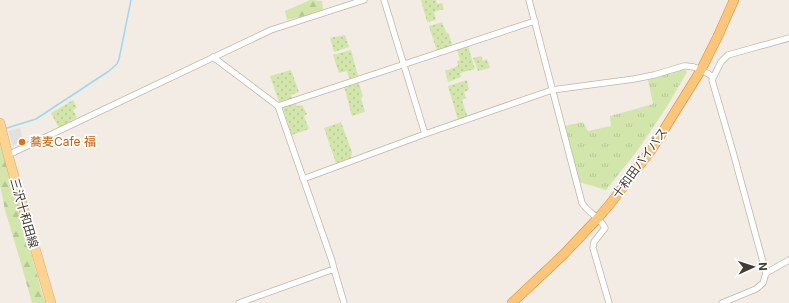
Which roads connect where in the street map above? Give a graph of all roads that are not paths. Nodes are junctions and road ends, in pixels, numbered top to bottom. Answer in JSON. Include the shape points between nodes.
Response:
{"nodes":[{"id":1,"x":364,"y":0,"type":"edge"},
{"id":2,"x":384,"y":0,"type":"edge"},
{"id":3,"x":529,"y":0,"type":"edge"},
{"id":4,"x":734,"y":0,"type":"edge"},
{"id":5,"x":535,"y":21,"type":"junction"},
{"id":6,"x":789,"y":38,"type":"edge"},
{"id":7,"x":213,"y":57,"type":"junction"},
{"id":8,"x":403,"y":64,"type":"junction"},
{"id":9,"x":701,"y":70,"type":"junction"},
{"id":10,"x":713,"y":77,"type":"junction"},
{"id":11,"x":552,"y":90,"type":"junction"},
{"id":12,"x":278,"y":106,"type":"junction"},
{"id":13,"x":0,"y":123,"type":"edge"},
{"id":14,"x":425,"y":134,"type":"junction"},
{"id":15,"x":8,"y":155,"type":"junction"},
{"id":16,"x":303,"y":179,"type":"junction"},
{"id":17,"x":598,"y":218,"type":"junction"},
{"id":18,"x":789,"y":260,"type":"edge"},
{"id":19,"x":334,"y":269,"type":"junction"},
{"id":20,"x":766,"y":273,"type":"junction"},
{"id":21,"x":51,"y":303,"type":"edge"},
{"id":22,"x":239,"y":303,"type":"edge"},
{"id":23,"x":344,"y":303,"type":"edge"},
{"id":24,"x":512,"y":303,"type":"edge"},
{"id":25,"x":608,"y":303,"type":"edge"},
{"id":26,"x":722,"y":303,"type":"edge"}],
"edges":[{"from":1,"to":7,"type":"street","via":[[271,30]]},
{"from":2,"to":8,"type":"street"},
{"from":3,"to":5,"type":"street"},
{"from":4,"to":9,"type":"highway","name":"十和田バイパス"},
{"from":5,"to":8,"type":"street"},
{"from":5,"to":11,"type":"street"},
{"from":6,"to":10,"type":"street","via":[[728,55]]},
{"from":7,"to":12,"type":"street"},
{"from":7,"to":15,"type":"street"},
{"from":8,"to":12,"type":"street"},
{"from":8,"to":14,"type":"street"},
{"from":9,"to":10,"type":"street"},
{"from":9,"to":11,"type":"street","via":[[694,66],[684,66],[634,79]]},
{"from":9,"to":17,"type":"highway","name":"十和田バイパス","via":[[652,150]]},
{"from":10,"to":20,"type":"street"},
{"from":11,"to":14,"type":"street"},
{"from":11,"to":17,"type":"street","via":[[582,203]]},
{"from":12,"to":16,"type":"street"},
{"from":13,"to":15,"type":"main road","name":"三沢十和田線"},
{"from":14,"to":16,"type":"street"},
{"from":15,"to":21,"type":"main road","name":"三沢十和田線"},
{"from":16,"to":19,"type":"street"},
{"from":17,"to":24,"type":"highway","name":"十和田バイパス"},
{"from":17,"to":25,"type":"street","via":[[605,228],[594,242],[593,248]]},
{"from":18,"to":20,"type":"street"},
{"from":19,"to":22,"type":"street"},
{"from":19,"to":23,"type":"street"},
{"from":20,"to":26,"type":"street","via":[[762,285]]}]}
